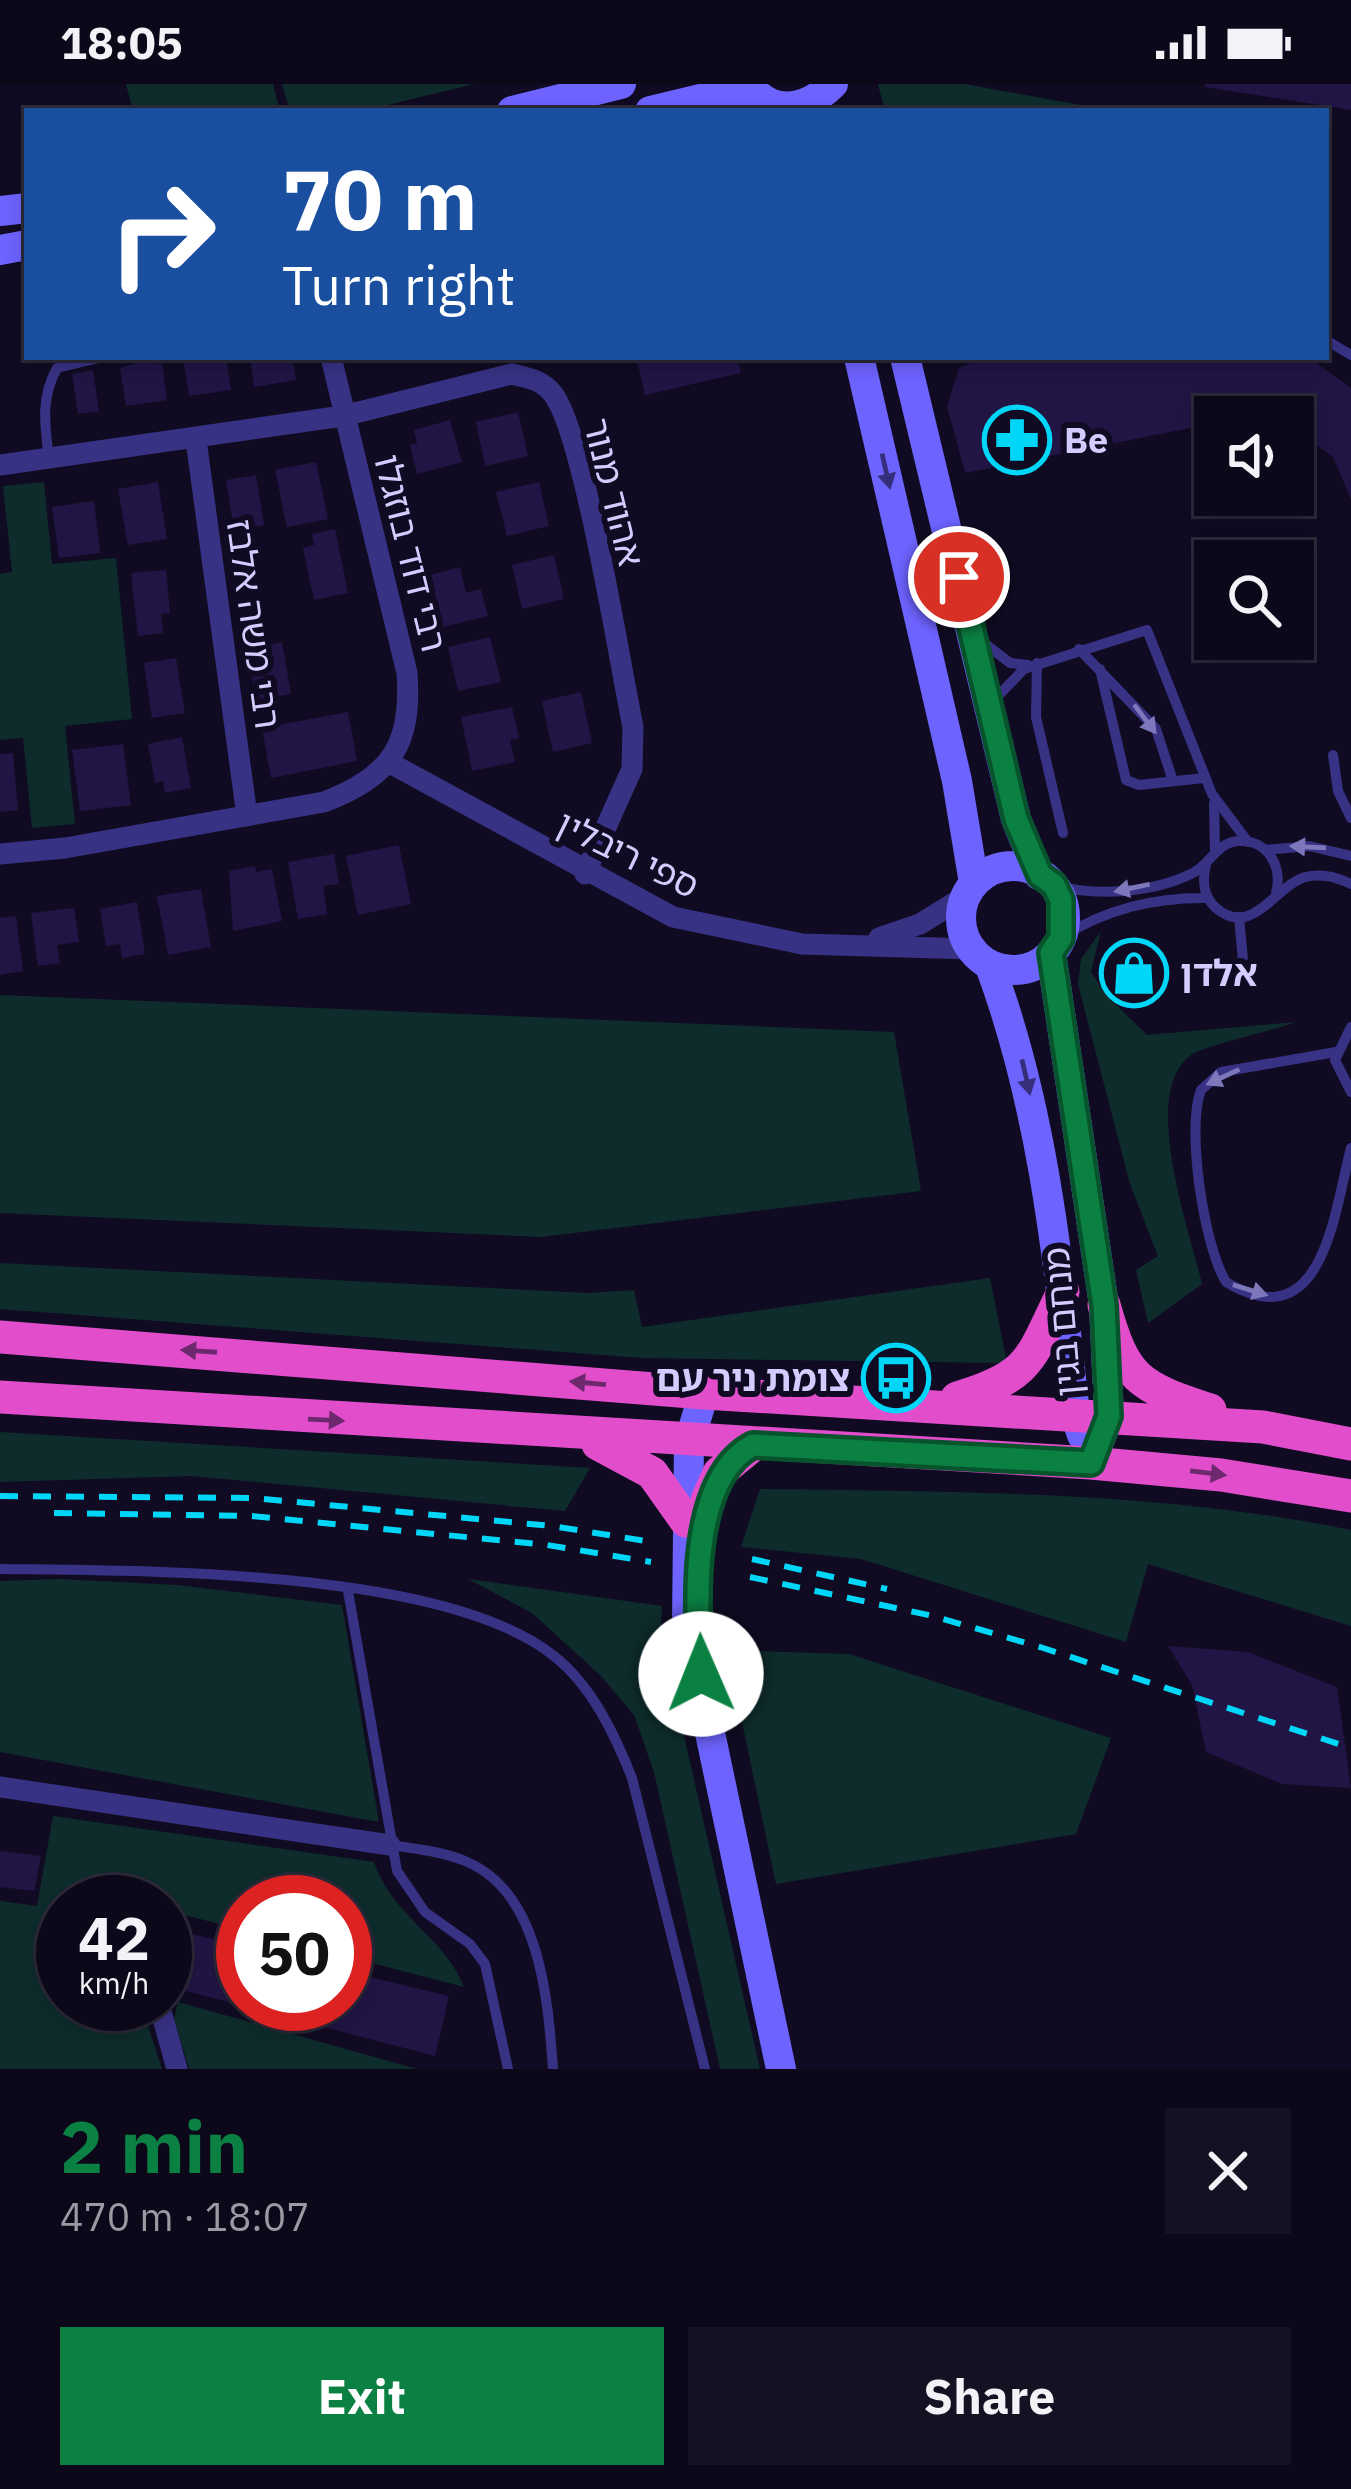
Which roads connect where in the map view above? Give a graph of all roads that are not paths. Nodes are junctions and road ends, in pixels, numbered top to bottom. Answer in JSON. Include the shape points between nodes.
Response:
{"nodes":[{"id":1,"x":621,"y":84,"type":"edge"},
{"id":2,"x":835,"y":84,"type":"edge"},
{"id":3,"x":767,"y":100,"type":"edge"},
{"id":4,"x":524,"y":108,"type":"edge"},
{"id":5,"x":663,"y":108,"type":"edge"},
{"id":6,"x":90,"y":360,"type":"edge"},
{"id":7,"x":332,"y":360,"type":"edge"},
{"id":8,"x":860,"y":360,"type":"edge"},
{"id":9,"x":910,"y":364,"type":"edge"},
{"id":10,"x":344,"y":416,"type":"junction"},
{"id":11,"x":196,"y":440,"type":"junction"},
{"id":12,"x":49,"y":460,"type":"junction"},
{"id":13,"x":0,"y":465,"type":"edge"},
{"id":14,"x":969,"y":617,"type":"junction"},
{"id":15,"x":1079,"y":649,"type":"junction"},
{"id":16,"x":1037,"y":663,"type":"junction"},
{"id":17,"x":1100,"y":669,"type":"junction"},
{"id":18,"x":990,"y":713,"type":"junction"},
{"id":19,"x":1333,"y":755,"type":"dead end"},
{"id":20,"x":390,"y":763,"type":"junction"},
{"id":21,"x":1204,"y":778,"type":"junction"},
{"id":22,"x":1173,"y":781,"type":"junction"},
{"id":23,"x":1212,"y":794,"type":"junction"},
{"id":24,"x":248,"y":816,"type":"junction"},
{"id":25,"x":1351,"y":818,"type":"edge"},
{"id":26,"x":1063,"y":832,"type":"dead end"},
{"id":27,"x":1248,"y":842,"type":"junction"},
{"id":28,"x":1264,"y":850,"type":"junction"},
{"id":29,"x":0,"y":854,"type":"edge"},
{"id":30,"x":1351,"y":856,"type":"edge"},
{"id":31,"x":1211,"y":858,"type":"junction"},
{"id":32,"x":585,"y":874,"type":"junction"},
{"id":33,"x":1047,"y":880,"type":"junction"},
{"id":34,"x":1351,"y":884,"type":"edge"},
{"id":35,"x":970,"y":889,"type":"junction"},
{"id":36,"x":1276,"y":893,"type":"junction"},
{"id":37,"x":1208,"y":898,"type":"junction"},
{"id":38,"x":1239,"y":917,"type":"junction"},
{"id":39,"x":856,"y":945,"type":"junction"},
{"id":40,"x":1056,"y":946,"type":"junction"},
{"id":41,"x":981,"y":958,"type":"junction"},
{"id":42,"x":1244,"y":971,"type":"dead end"},
{"id":43,"x":1351,"y":1027,"type":"edge"},
{"id":44,"x":1336,"y":1052,"type":"junction"},
{"id":45,"x":1351,"y":1092,"type":"edge"},
{"id":46,"x":1351,"y":1148,"type":"edge"},
{"id":47,"x":1063,"y":1292,"type":"junction"},
{"id":48,"x":1104,"y":1305,"type":"junction"},
{"id":49,"x":0,"y":1337,"type":"edge"},
{"id":50,"x":704,"y":1393,"type":"junction"},
{"id":51,"x":0,"y":1397,"type":"edge"},
{"id":52,"x":932,"y":1405,"type":"junction"},
{"id":53,"x":1075,"y":1414,"type":"junction"},
{"id":54,"x":1109,"y":1416,"type":"junction"},
{"id":55,"x":1262,"y":1427,"type":"junction"},
{"id":56,"x":574,"y":1435,"type":"junction"},
{"id":57,"x":702,"y":1443,"type":"junction"},
{"id":58,"x":1351,"y":1444,"type":"edge"},
{"id":59,"x":753,"y":1445,"type":"junction"},
{"id":60,"x":1091,"y":1463,"type":"junction"},
{"id":61,"x":1351,"y":1496,"type":"edge"},
{"id":62,"x":696,"y":1511,"type":"junction"},
{"id":63,"x":0,"y":1569,"type":"edge"},
{"id":64,"x":348,"y":1591,"type":"junction"},
{"id":65,"x":0,"y":1787,"type":"edge"},
{"id":66,"x":390,"y":1845,"type":"junction"},
{"id":67,"x":166,"y":2031,"type":"edge"},
{"id":68,"x":177,"y":2069,"type":"edge"},
{"id":69,"x":508,"y":2069,"type":"edge"},
{"id":70,"x":553,"y":2069,"type":"edge"},
{"id":71,"x":705,"y":2069,"type":"edge"},
{"id":72,"x":781,"y":2069,"type":"edge"}],
"edges":[{"from":1,"to":4,"type":"main road"},
{"from":2,"to":3,"type":"main road","via":[[806,105]]},
{"from":3,"to":5,"type":"main road","via":[[734,91]]},
{"from":6,"to":12,"type":"lane","via":[[57,368],[49,383]]},
{"from":7,"to":10,"type":"street","name":"רבי דוד בוזגלו"},
{"from":8,"to":35,"type":"main road","one_way":true,"via":[[958,781]]},
{"from":9,"to":14,"type":"main road"},
{"from":10,"to":11,"type":"street","name":"אהוד מנור"},
{"from":10,"to":20,"type":"street","name":"רבי דוד בוזגלו","via":[[407,673],[410,717]]},
{"from":10,"to":32,"type":"street","name":"אהוד מנור","via":[[512,374],[539,381],[555,396],[633,727],[632,770]]},
{"from":11,"to":12,"type":"street","name":"אהוד מנור"},
{"from":11,"to":24,"type":"street","name":"רבי משה אלבז"},
{"from":12,"to":13,"type":"street","name":"אהוד מנור"},
{"from":14,"to":16,"type":"lane","via":[[986,650],[1010,663]]},
{"from":14,"to":18,"type":"main road"},
{"from":15,"to":16,"type":"lane"},
{"from":15,"to":17,"type":"lane"},
{"from":15,"to":21,"type":"lane","via":[[1148,631]]},
{"from":16,"to":18,"type":"lane","via":[[1013,677]]},
{"from":16,"to":26,"type":"lane","via":[[1036,717]]},
{"from":17,"to":22,"type":"lane","one_way":true,"via":[[1156,729]]},
{"from":17,"to":22,"type":"lane","via":[[1126,780]]},
{"from":18,"to":33,"type":"main road","via":[[1016,819]]},
{"from":19,"to":25,"type":"lane","via":[[1337,791]]},
{"from":20,"to":24,"type":"street","via":[[359,789],[325,802]]},
{"from":20,"to":32,"type":"street","name":"ספי ריבלין"},
{"from":21,"to":22,"type":"lane"},
{"from":21,"to":23,"type":"lane"},
{"from":23,"to":27,"type":"lane"},
{"from":23,"to":31,"type":"lane"},
{"from":24,"to":29,"type":"street"},
{"from":27,"to":28,"type":"lane"},
{"from":27,"to":31,"type":"lane","via":[[1230,843]]},
{"from":30,"to":28,"type":"lane","one_way":true,"via":[[1309,845]]},
{"from":28,"to":36,"type":"lane","via":[[1277,868]]},
{"from":31,"to":33,"type":"lane","one_way":true,"via":[[1185,876],[1107,893]]},
{"from":31,"to":37,"type":"lane","via":[[1203,883]]},
{"from":32,"to":39,"type":"street","name":"ספי ריבלין","via":[[714,930]]},
{"from":33,"to":35,"type":"main road","via":[[1009,866]]},
{"from":33,"to":40,"type":"main road","via":[[1064,914]]},
{"from":34,"to":36,"type":"lane","via":[[1310,876]]},
{"from":35,"to":39,"type":"street","name":"ספי ריבלין","via":[[920,924]]},
{"from":35,"to":41,"type":"main road","via":[[962,926]]},
{"from":36,"to":38,"type":"lane","via":[[1259,912]]},
{"from":37,"to":38,"type":"lane"},
{"from":37,"to":40,"type":"lane","via":[[1112,913]]},
{"from":38,"to":42,"type":"lane"},
{"from":39,"to":41,"type":"street","name":"ספי ריבלין"},
{"from":40,"to":41,"type":"main road","via":[[1021,970]]},
{"from":40,"to":48,"type":"main road","name":"מנחם בגין"},
{"from":41,"to":47,"type":"main road","name":"מנחם בגין","one_way":true,"via":[[1023,1064]]},
{"from":43,"to":44,"type":"lane"},
{"from":44,"to":45,"type":"lane","via":[[1337,1074]]},
{"from":44,"to":46,"type":"lane","one_way":true,"via":[[1221,1072],[1201,1090],[1198,1151],[1211,1249],[1226,1282],[1266,1296],[1309,1282]]},
{"from":47,"to":52,"type":"highway","via":[[1021,1372]]},
{"from":47,"to":53,"type":"main road","name":"מנחם בגין"},
{"from":48,"to":54,"type":"main road","name":"מנחם בגין"},
{"from":48,"to":55,"type":"highway","via":[[1134,1378],[1162,1396]]},
{"from":50,"to":49,"type":"highway","one_way":true},
{"from":50,"to":52,"type":"highway"},
{"from":50,"to":57,"type":"main road"},
{"from":51,"to":56,"type":"highway","one_way":true},
{"from":52,"to":53,"type":"highway"},
{"from":53,"to":54,"type":"highway"},
{"from":53,"to":60,"type":"main road","name":"מנחם בגין"},
{"from":54,"to":55,"type":"highway"},
{"from":54,"to":60,"type":"main road","name":"מנחם בגין"},
{"from":55,"to":58,"type":"highway"},
{"from":56,"to":57,"type":"highway"},
{"from":56,"to":62,"type":"highway","via":[[622,1453]]},
{"from":57,"to":59,"type":"highway"},
{"from":57,"to":62,"type":"main road"},
{"from":59,"to":60,"type":"highway"},
{"from":59,"to":62,"type":"highway","via":[[719,1472]]},
{"from":60,"to":61,"type":"highway","one_way":true},
{"from":62,"to":72,"type":"main road","via":[[687,1624]]},
{"from":63,"to":64,"type":"lane","via":[[181,1570]]},
{"from":64,"to":66,"type":"lane"},
{"from":64,"to":71,"type":"lane","via":[[460,1610],[554,1656],[584,1690],[632,1778]]},
{"from":65,"to":66,"type":"street"},
{"from":66,"to":69,"type":"lane","via":[[404,1887],[485,1964]]},
{"from":66,"to":70,"type":"lane","via":[[466,1861],[507,1891],[536,1960]]},
{"from":67,"to":68,"type":"street"}]}
